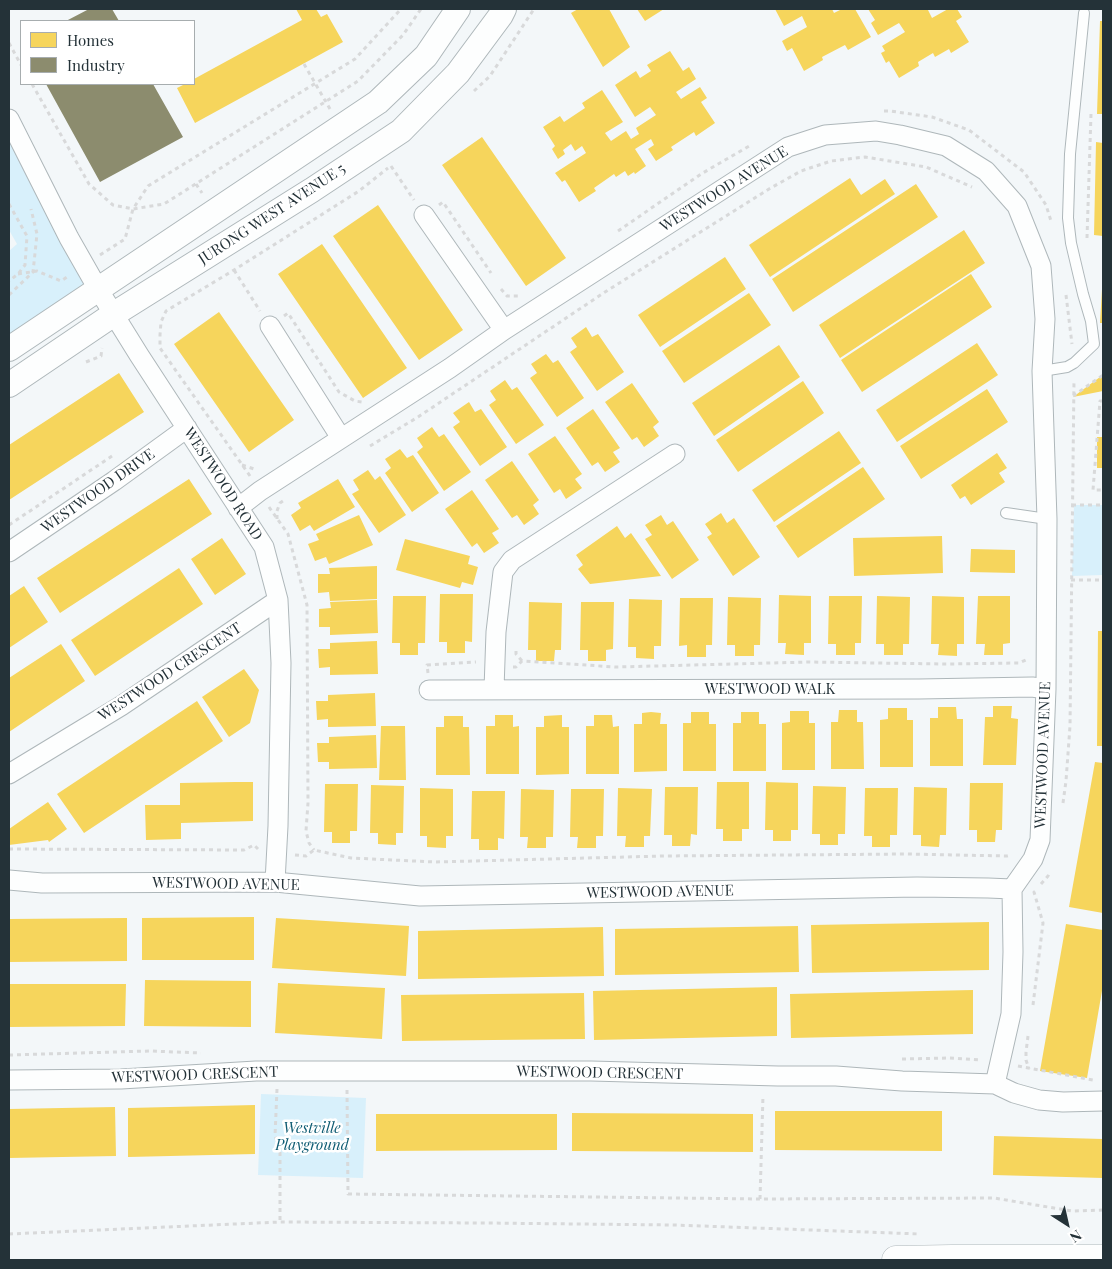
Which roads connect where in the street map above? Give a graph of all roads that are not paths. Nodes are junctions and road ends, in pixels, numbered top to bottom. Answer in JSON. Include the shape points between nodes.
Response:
{"nodes":[{"id":1,"x":458,"y":9,"type":"edge"},
{"id":2,"x":504,"y":9,"type":"edge"},
{"id":3,"x":1084,"y":12,"type":"dead end"},
{"id":4,"x":9,"y":119,"type":"edge"},
{"id":5,"x":424,"y":215,"type":"road end"},
{"id":6,"x":98,"y":289,"type":"junction"},
{"id":7,"x":114,"y":314,"type":"junction"},
{"id":8,"x":270,"y":326,"type":"road end"},
{"id":9,"x":504,"y":330,"type":"junction"},
{"id":10,"x":9,"y":349,"type":"edge"},
{"id":11,"x":1042,"y":371,"type":"junction"},
{"id":12,"x":9,"y":385,"type":"edge"},
{"id":13,"x":187,"y":428,"type":"junction"},
{"id":14,"x":341,"y":438,"type":"junction"},
{"id":15,"x":676,"y":454,"type":"dead end"},
{"id":16,"x":238,"y":508,"type":"junction"},
{"id":17,"x":1006,"y":513,"type":"dead end"},
{"id":18,"x":1047,"y":519,"type":"junction"},
{"id":19,"x":9,"y":552,"type":"edge"},
{"id":20,"x":278,"y":600,"type":"junction"},
{"id":21,"x":1039,"y":688,"type":"junction"},
{"id":22,"x":494,"y":689,"type":"junction"},
{"id":23,"x":429,"y":690,"type":"road end"},
{"id":24,"x":9,"y":774,"type":"edge"},
{"id":25,"x":9,"y":880,"type":"edge"},
{"id":26,"x":275,"y":882,"type":"junction"},
{"id":27,"x":1012,"y":889,"type":"junction"},
{"id":28,"x":9,"y":1080,"type":"edge"},
{"id":29,"x":995,"y":1084,"type":"junction"},
{"id":30,"x":1103,"y":1101,"type":"edge"},
{"id":31,"x":1103,"y":1259,"type":"edge"},
{"id":32,"x":896,"y":1260,"type":"edge"}],
"edges":[{"from":1,"to":6,"type":"street","via":[[426,56],[378,102]]},
{"from":2,"to":7,"type":"street","name":"JURONG WEST AVENUE 5","via":[[458,73],[400,131]]},
{"from":3,"to":11,"type":"lane","via":[[1070,154],[1068,218],[1094,344],[1074,364]]},
{"from":4,"to":6,"type":"street","name":"WESTWOOD ROAD"},
{"from":5,"to":9,"type":"street"},
{"from":6,"to":7,"type":"street","name":"WESTWOOD ROAD"},
{"from":6,"to":10,"type":"street"},
{"from":7,"to":12,"type":"street","name":"JURONG WEST AVENUE 5"},
{"from":7,"to":13,"type":"street","name":"WESTWOOD ROAD"},
{"from":8,"to":14,"type":"street"},
{"from":9,"to":11,"type":"street","name":"WESTWOOD AVENUE","via":[[788,147],[825,135],[876,132],[946,146],[986,171],[1017,206],[1041,266],[1045,318]]},
{"from":9,"to":14,"type":"street","name":"WESTWOOD AVENUE"},
{"from":11,"to":18,"type":"street","name":"WESTWOOD AVENUE"},
{"from":13,"to":16,"type":"street","name":"WESTWOOD ROAD"},
{"from":13,"to":19,"type":"street","name":"WESTWOOD DRIVE"},
{"from":14,"to":16,"type":"street","name":"WESTWOOD AVENUE"},
{"from":15,"to":22,"type":"street","via":[[512,560],[503,572]]},
{"from":16,"to":20,"type":"street","name":"WESTWOOD ROAD","via":[[264,547]]},
{"from":17,"to":18,"type":"lane"},
{"from":18,"to":21,"type":"street","name":"WESTWOOD AVENUE"},
{"from":20,"to":24,"type":"street","name":"WESTWOOD CRESCENT","via":[[121,706]]},
{"from":20,"to":26,"type":"street","name":"WESTWOOD ROAD","via":[[281,663]]},
{"from":21,"to":22,"type":"street","name":"WESTWOOD WALK"},
{"from":21,"to":27,"type":"street","name":"WESTWOOD AVENUE","via":[[1040,840],[1033,859]]},
{"from":22,"to":23,"type":"street","name":"WESTWOOD WALK"},
{"from":25,"to":26,"type":"street","name":"WESTWOOD AVENUE","via":[[42,883]]},
{"from":26,"to":27,"type":"street","name":"WESTWOOD AVENUE","via":[[420,896],[917,887]]},
{"from":27,"to":29,"type":"street","via":[[1010,1014]]},
{"from":28,"to":29,"type":"street","name":"WESTWOOD CRESCENT","via":[[121,1079],[256,1071],[591,1071],[836,1076]]},
{"from":29,"to":30,"type":"street","via":[[1039,1100]]},
{"from":31,"to":32,"type":"main road"}]}
